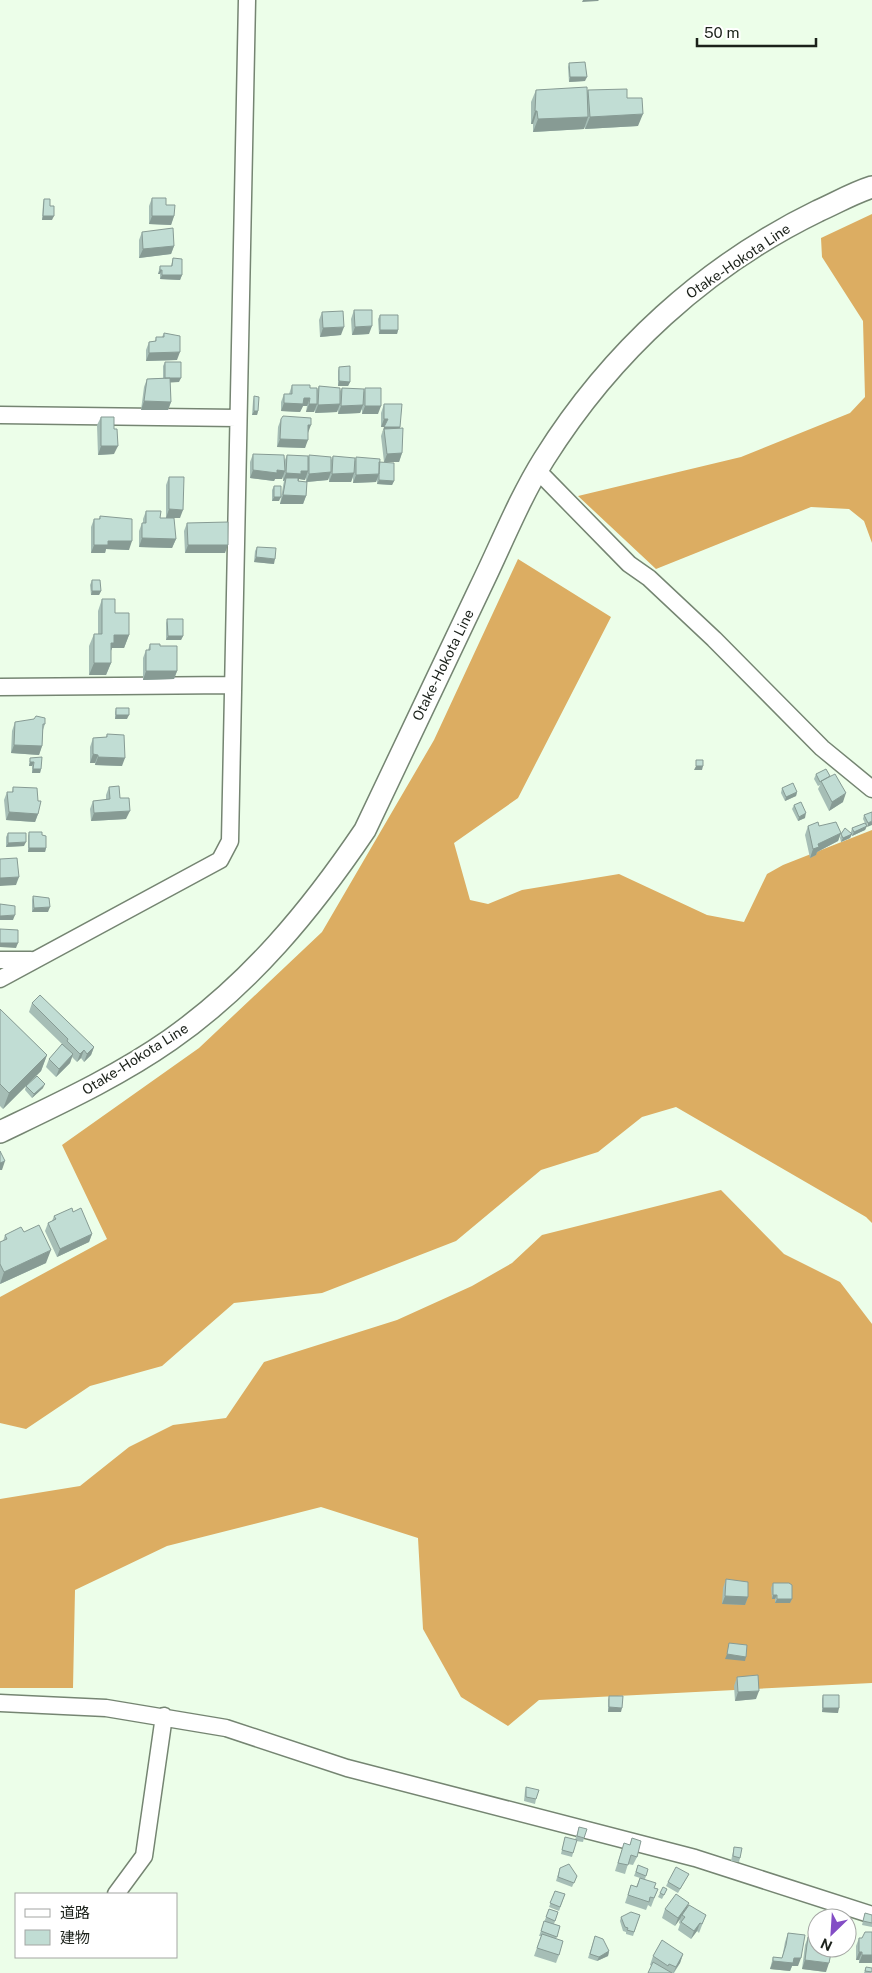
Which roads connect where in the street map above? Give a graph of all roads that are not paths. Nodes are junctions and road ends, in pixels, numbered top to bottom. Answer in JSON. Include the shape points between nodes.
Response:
{"nodes":[{"id":1,"x":247,"y":0,"type":"edge"},
{"id":2,"x":872,"y":187,"type":"edge"},
{"id":3,"x":0,"y":415,"type":"edge"},
{"id":4,"x":237,"y":418,"type":"junction"},
{"id":5,"x":537,"y":470,"type":"junction"},
{"id":6,"x":233,"y":685,"type":"junction"},
{"id":7,"x":0,"y":687,"type":"edge"},
{"id":8,"x":872,"y":789,"type":"edge"},
{"id":9,"x":0,"y":960,"type":"edge"},
{"id":10,"x":33,"y":960,"type":"junction"},
{"id":11,"x":0,"y":979,"type":"edge"},
{"id":12,"x":0,"y":1132,"type":"edge"},
{"id":13,"x":0,"y":1703,"type":"edge"},
{"id":14,"x":164,"y":1716,"type":"junction"},
{"id":15,"x":117,"y":1893,"type":"edge"},
{"id":16,"x":872,"y":1915,"type":"edge"}],
"edges":[{"from":1,"to":4,"type":"street"},
{"from":2,"to":5,"type":"main road","name":"Otake-Hokota Line","via":[[777,231],[684,296],[616,362]]},
{"from":3,"to":4,"type":"street"},
{"from":4,"to":6,"type":"street"},
{"from":5,"to":8,"type":"street","via":[[629,564],[649,578],[714,639],[822,748]]},
{"from":5,"to":12,"type":"main road","name":"Otake-Hokota Line","via":[[365,830],[297,924],[226,994],[170,1040],[84,1091]]},
{"from":6,"to":7,"type":"street"},
{"from":6,"to":10,"type":"street","via":[[230,841],[220,860]]},
{"from":9,"to":10,"type":"street"},
{"from":10,"to":11,"type":"street"},
{"from":13,"to":14,"type":"street","via":[[106,1708]]},
{"from":14,"to":15,"type":"street","via":[[144,1856]]},
{"from":14,"to":16,"type":"street","via":[[226,1728],[347,1768],[695,1858]]}]}
